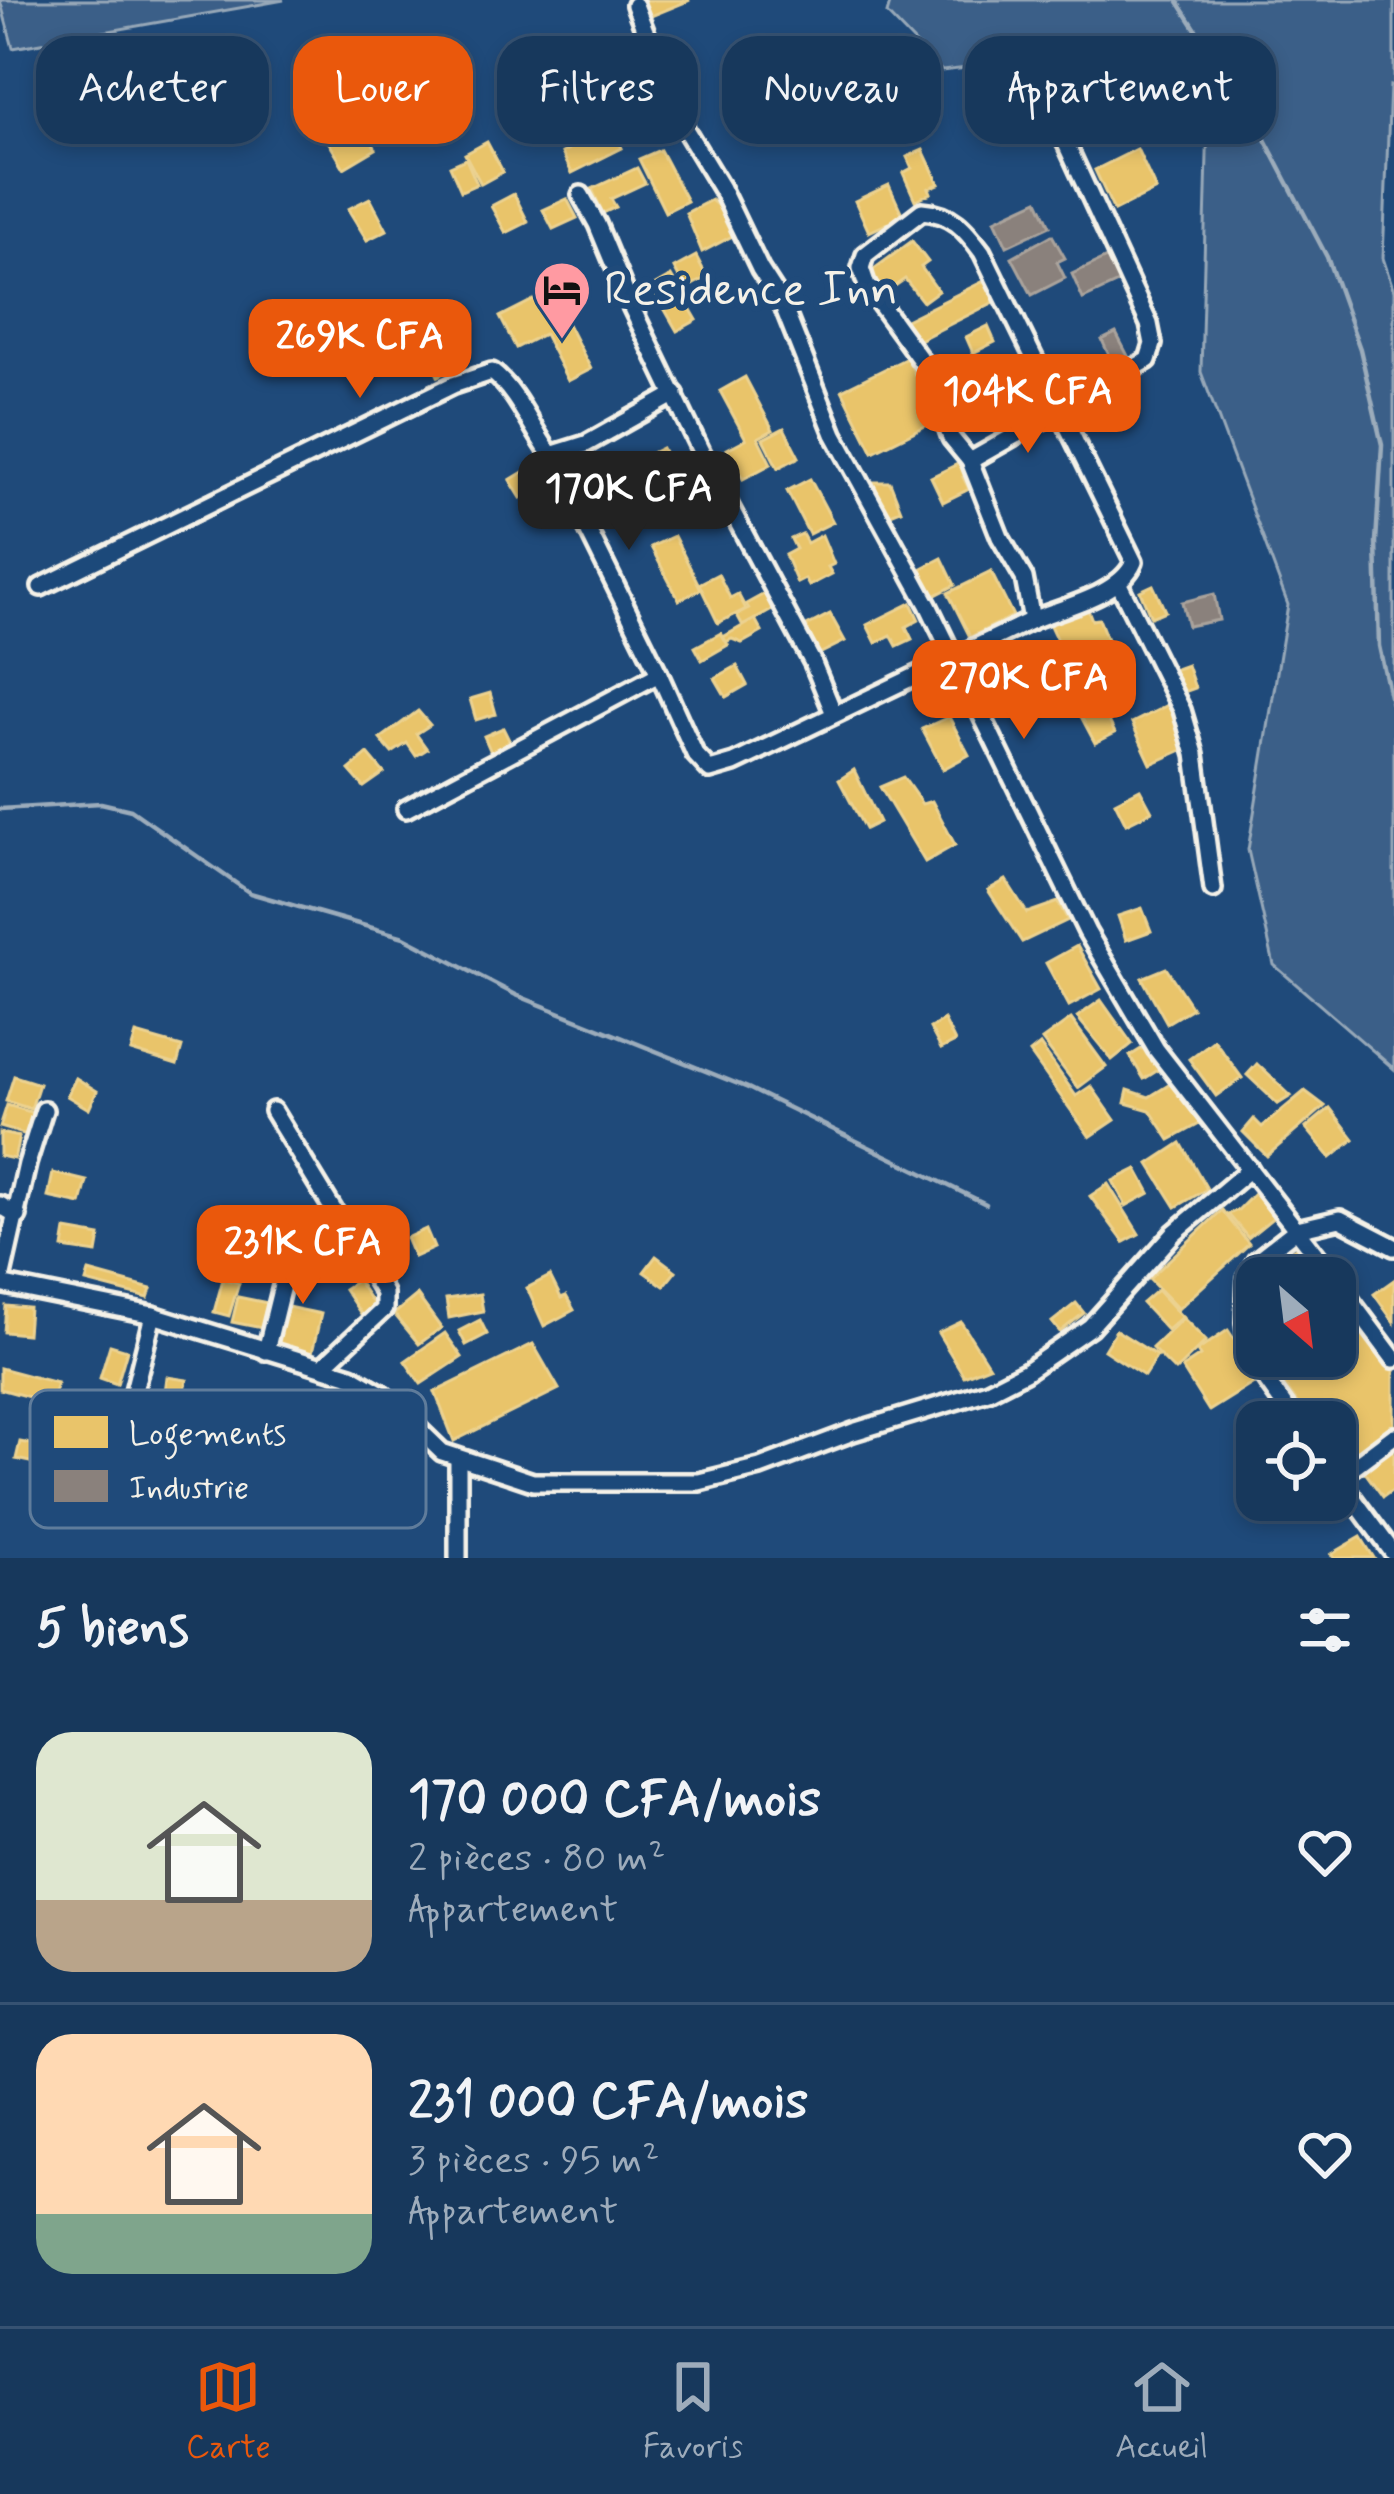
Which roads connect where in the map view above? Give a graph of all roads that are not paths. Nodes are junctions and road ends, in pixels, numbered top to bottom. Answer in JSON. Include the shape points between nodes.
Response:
{"nodes":[{"id":1,"x":635,"y":5,"type":"dead end"},
{"id":2,"x":1066,"y":144,"type":"edge"},
{"id":3,"x":580,"y":196,"type":"dead end"},
{"id":4,"x":676,"y":394,"type":"junction"},
{"id":5,"x":1059,"y":408,"type":"junction"},
{"id":6,"x":551,"y":455,"type":"junction"},
{"id":7,"x":970,"y":461,"type":"junction"},
{"id":8,"x":1118,"y":582,"type":"junction"},
{"id":9,"x":41,"y":587,"type":"dead end"},
{"id":10,"x":1032,"y":620,"type":"junction"},
{"id":11,"x":953,"y":655,"type":"junction"},
{"id":12,"x":659,"y":674,"type":"junction"},
{"id":13,"x":834,"y":714,"type":"junction"},
{"id":14,"x":406,"y":809,"type":"dead end"},
{"id":15,"x":1213,"y":889,"type":"dead end"},
{"id":16,"x":44,"y":1110,"type":"dead end"},
{"id":17,"x":274,"y":1111,"type":"dead end"},
{"id":18,"x":1250,"y":1169,"type":"junction"},
{"id":19,"x":0,"y":1205,"type":"edge"},
{"id":20,"x":18,"y":1216,"type":"junction"},
{"id":21,"x":1297,"y":1229,"type":"junction"},
{"id":22,"x":1394,"y":1247,"type":"edge"},
{"id":23,"x":292,"y":1250,"type":"dead end"},
{"id":24,"x":1318,"y":1257,"type":"edge"},
{"id":25,"x":0,"y":1284,"type":"edge"},
{"id":26,"x":1356,"y":1308,"type":"edge"},
{"id":27,"x":153,"y":1315,"type":"junction"},
{"id":28,"x":266,"y":1351,"type":"junction"},
{"id":29,"x":1394,"y":1359,"type":"edge"},
{"id":30,"x":323,"y":1366,"type":"junction"},
{"id":31,"x":134,"y":1390,"type":"edge"},
{"id":32,"x":375,"y":1390,"type":"edge"},
{"id":33,"x":1281,"y":1401,"type":"edge"},
{"id":34,"x":1394,"y":1436,"type":"edge"},
{"id":35,"x":426,"y":1437,"type":"edge"},
{"id":36,"x":458,"y":1460,"type":"junction"},
{"id":37,"x":1356,"y":1463,"type":"edge"},
{"id":38,"x":1356,"y":1502,"type":"edge"},
{"id":39,"x":1394,"y":1554,"type":"edge"},
{"id":40,"x":458,"y":1558,"type":"edge"}],
"edges":[{"from":1,"to":11,"type":"street","via":[[679,119],[782,303],[834,434]]},
{"from":2,"to":5,"type":"street","via":[[1153,344],[1148,360]]},
{"from":3,"to":4,"type":"street"},
{"from":4,"to":6,"type":"street"},
{"from":4,"to":13,"type":"street"},
{"from":5,"to":7,"type":"street"},
{"from":5,"to":7,"type":"street","via":[[982,252],[962,225],[922,212],[865,255],[861,268],[926,366],[951,438]]},
{"from":5,"to":8,"type":"street","via":[[1134,562]]},
{"from":6,"to":9,"type":"street","via":[[508,384],[492,372]]},
{"from":6,"to":12,"type":"street"},
{"from":7,"to":10,"type":"street","via":[[1024,578]]},
{"from":8,"to":10,"type":"street"},
{"from":8,"to":15,"type":"street","via":[[1196,754]]},
{"from":10,"to":11,"type":"street"},
{"from":11,"to":13,"type":"street"},
{"from":11,"to":18,"type":"street","via":[[1138,1022]]},
{"from":12,"to":13,"type":"street","via":[[710,770]]},
{"from":12,"to":14,"type":"street"},
{"from":16,"to":20,"type":"street"},
{"from":17,"to":30,"type":"street","via":[[384,1293],[385,1309]]},
{"from":18,"to":21,"type":"street"},
{"from":18,"to":36,"type":"street","via":[[1174,1233],[1090,1327],[988,1391],[699,1482],[533,1482]]},
{"from":19,"to":20,"type":"street"},
{"from":20,"to":25,"type":"street"},
{"from":21,"to":22,"type":"street","via":[[1340,1219]]},
{"from":21,"to":24,"type":"street"},
{"from":21,"to":33,"type":"street","via":[[1250,1271],[1245,1322],[1249,1356]]},
{"from":23,"to":28,"type":"street"},
{"from":25,"to":27,"type":"street"},
{"from":26,"to":29,"type":"street"},
{"from":27,"to":28,"type":"street"},
{"from":27,"to":31,"type":"street"},
{"from":28,"to":30,"type":"street"},
{"from":30,"to":32,"type":"street"},
{"from":34,"to":37,"type":"street"},
{"from":35,"to":36,"type":"street"},
{"from":36,"to":40,"type":"street"},
{"from":38,"to":39,"type":"street"}]}
